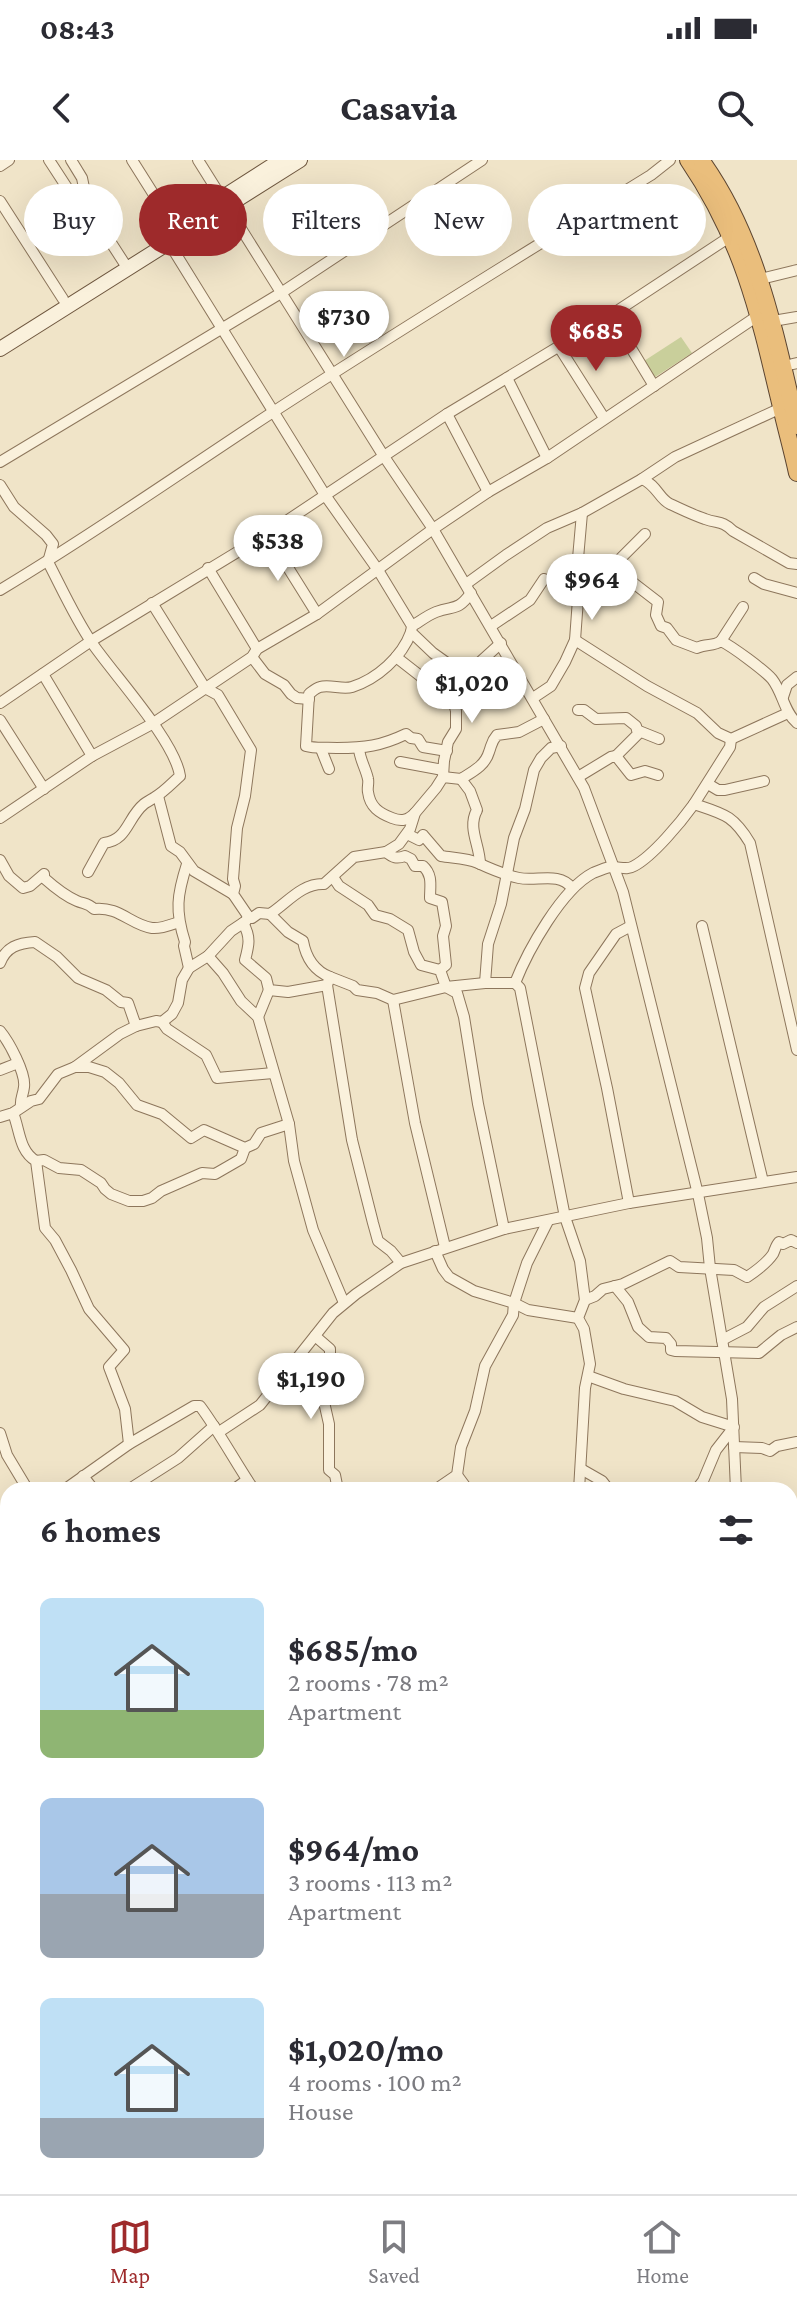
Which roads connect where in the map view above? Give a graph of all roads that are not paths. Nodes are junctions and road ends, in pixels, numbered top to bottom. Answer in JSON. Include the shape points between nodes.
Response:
{"nodes":[{"id":1,"x":9,"y":160,"type":"edge"},
{"id":2,"x":49,"y":160,"type":"edge"},
{"id":3,"x":71,"y":160,"type":"edge"},
{"id":4,"x":132,"y":160,"type":"edge"},
{"id":5,"x":198,"y":160,"type":"edge"},
{"id":6,"x":300,"y":160,"type":"edge"},
{"id":7,"x":482,"y":160,"type":"edge"},
{"id":8,"x":670,"y":160,"type":"edge"},
{"id":9,"x":688,"y":160,"type":"edge"},
{"id":10,"x":701,"y":160,"type":"edge"},
{"id":11,"x":0,"y":166,"type":"edge"},
{"id":12,"x":273,"y":166,"type":"edge"},
{"id":13,"x":65,"y":184,"type":"edge"},
{"id":14,"x":83,"y":184,"type":"edge"},
{"id":15,"x":146,"y":184,"type":"edge"},
{"id":16,"x":213,"y":184,"type":"edge"},
{"id":17,"x":247,"y":186,"type":"edge"},
{"id":18,"x":0,"y":201,"type":"edge"},
{"id":19,"x":731,"y":236,"type":"junction"},
{"id":20,"x":247,"y":239,"type":"edge"},
{"id":21,"x":119,"y":256,"type":"edge"},
{"id":22,"x":141,"y":256,"type":"edge"},
{"id":23,"x":185,"y":256,"type":"edge"},
{"id":24,"x":125,"y":265,"type":"junction"},
{"id":25,"x":797,"y":270,"type":"edge"},
{"id":26,"x":761,"y":279,"type":"junction"},
{"id":27,"x":281,"y":293,"type":"junction"},
{"id":28,"x":63,"y":299,"type":"junction"},
{"id":29,"x":611,"y":315,"type":"junction"},
{"id":30,"x":797,"y":317,"type":"edge"},
{"id":31,"x":766,"y":318,"type":"junction"},
{"id":32,"x":221,"y":328,"type":"junction"},
{"id":33,"x":0,"y":338,"type":"edge"},
{"id":34,"x":559,"y":347,"type":"junction"},
{"id":35,"x":0,"y":349,"type":"edge"},
{"id":36,"x":791,"y":365,"type":"edge"},
{"id":37,"x":334,"y":375,"type":"junction"},
{"id":38,"x":507,"y":378,"type":"junction"},
{"id":39,"x":654,"y":386,"type":"junction"},
{"id":40,"x":781,"y":408,"type":"junction"},
{"id":41,"x":273,"y":412,"type":"junction"},
{"id":42,"x":447,"y":414,"type":"junction"},
{"id":43,"x":604,"y":418,"type":"junction"},
{"id":44,"x":797,"y":426,"type":"edge"},
{"id":45,"x":383,"y":455,"type":"junction"},
{"id":46,"x":547,"y":458,"type":"junction"},
{"id":47,"x":0,"y":462,"type":"edge"},
{"id":48,"x":797,"y":473,"type":"edge"},
{"id":49,"x":642,"y":479,"type":"junction"},
{"id":50,"x":0,"y":485,"type":"edge"},
{"id":51,"x":488,"y":492,"type":"junction"},
{"id":52,"x":325,"y":495,"type":"junction"},
{"id":53,"x":582,"y":513,"type":"junction"},
{"id":54,"x":433,"y":529,"type":"junction"},
{"id":55,"x":267,"y":534,"type":"junction"},
{"id":56,"x":645,"y":534,"type":"dead end"},
{"id":57,"x":48,"y":562,"type":"junction"},
{"id":58,"x":797,"y":564,"type":"edge"},
{"id":59,"x":208,"y":568,"type":"junction"},
{"id":60,"x":378,"y":570,"type":"junction"},
{"id":61,"x":623,"y":575,"type":"junction"},
{"id":62,"x":754,"y":578,"type":"dead end"},
{"id":63,"x":544,"y":579,"type":"dead end"},
{"id":64,"x":468,"y":589,"type":"junction"},
{"id":65,"x":0,"y":590,"type":"edge"},
{"id":66,"x":797,"y":593,"type":"edge"},
{"id":67,"x":577,"y":594,"type":"junction"},
{"id":68,"x":152,"y":603,"type":"junction"},
{"id":69,"x":743,"y":607,"type":"dead end"},
{"id":70,"x":317,"y":614,"type":"junction"},
{"id":71,"x":491,"y":626,"type":"junction"},
{"id":72,"x":411,"y":629,"type":"junction"},
{"id":73,"x":575,"y":640,"type":"junction"},
{"id":74,"x":91,"y":641,"type":"junction"},
{"id":75,"x":721,"y":641,"type":"junction"},
{"id":76,"x":501,"y":643,"type":"junction"},
{"id":77,"x":255,"y":653,"type":"junction"},
{"id":78,"x":396,"y":657,"type":"junction"},
{"id":79,"x":453,"y":669,"type":"junction"},
{"id":80,"x":43,"y":674,"type":"junction"},
{"id":81,"x":797,"y":677,"type":"edge"},
{"id":82,"x":205,"y":688,"type":"junction"},
{"id":83,"x":783,"y":697,"type":"junction"},
{"id":84,"x":533,"y":698,"type":"junction"},
{"id":85,"x":309,"y":699,"type":"junction"},
{"id":86,"x":0,"y":703,"type":"edge"},
{"id":87,"x":578,"y":710,"type":"dead end"},
{"id":88,"x":788,"y":713,"type":"junction"},
{"id":89,"x":544,"y":719,"type":"junction"},
{"id":90,"x":0,"y":720,"type":"edge"},
{"id":91,"x":797,"y":723,"type":"edge"},
{"id":92,"x":152,"y":724,"type":"junction"},
{"id":93,"x":639,"y":731,"type":"junction"},
{"id":94,"x":659,"y":739,"type":"dead end"},
{"id":95,"x":731,"y":739,"type":"junction"},
{"id":96,"x":561,"y":746,"type":"junction"},
{"id":97,"x":321,"y":749,"type":"junction"},
{"id":98,"x":359,"y":749,"type":"junction"},
{"id":99,"x":447,"y":751,"type":"junction"},
{"id":100,"x":92,"y":756,"type":"junction"},
{"id":101,"x":616,"y":756,"type":"junction"},
{"id":102,"x":400,"y":762,"type":"dead end"},
{"id":103,"x":329,"y":769,"type":"dead end"},
{"id":104,"x":443,"y":774,"type":"junction"},
{"id":105,"x":658,"y":775,"type":"dead end"},
{"id":106,"x":578,"y":777,"type":"junction"},
{"id":107,"x":461,"y":779,"type":"junction"},
{"id":108,"x":764,"y":781,"type":"dead end"},
{"id":109,"x":708,"y":784,"type":"junction"},
{"id":110,"x":44,"y":789,"type":"junction"},
{"id":111,"x":158,"y":796,"type":"junction"},
{"id":112,"x":694,"y":804,"type":"junction"},
{"id":113,"x":415,"y":813,"type":"junction"},
{"id":114,"x":0,"y":818,"type":"edge"},
{"id":115,"x":407,"y":834,"type":"junction"},
{"id":116,"x":386,"y":852,"type":"junction"},
{"id":117,"x":0,"y":860,"type":"edge"},
{"id":118,"x":187,"y":864,"type":"junction"},
{"id":119,"x":480,"y":864,"type":"junction"},
{"id":120,"x":613,"y":866,"type":"junction"},
{"id":121,"x":88,"y":872,"type":"dead end"},
{"id":122,"x":507,"y":875,"type":"junction"},
{"id":123,"x":333,"y":877,"type":"junction"},
{"id":124,"x":572,"y":888,"type":"junction"},
{"id":125,"x":233,"y":894,"type":"junction"},
{"id":126,"x":270,"y":914,"type":"junction"},
{"id":127,"x":245,"y":919,"type":"junction"},
{"id":128,"x":179,"y":922,"type":"junction"},
{"id":129,"x":631,"y":926,"type":"junction"},
{"id":130,"x":702,"y":926,"type":"dead end"},
{"id":131,"x":208,"y":956,"type":"junction"},
{"id":132,"x":0,"y":963,"type":"edge"},
{"id":133,"x":189,"y":968,"type":"junction"},
{"id":134,"x":440,"y":970,"type":"junction"},
{"id":135,"x":329,"y":981,"type":"junction"},
{"id":136,"x":485,"y":983,"type":"junction"},
{"id":137,"x":515,"y":983,"type":"junction"},
{"id":138,"x":446,"y":987,"type":"junction"},
{"id":139,"x":269,"y":990,"type":"junction"},
{"id":140,"x":393,"y":1000,"type":"junction"},
{"id":141,"x":258,"y":1017,"type":"junction"},
{"id":142,"x":162,"y":1022,"type":"junction"},
{"id":143,"x":136,"y":1026,"type":"junction"},
{"id":144,"x":0,"y":1031,"type":"edge"},
{"id":145,"x":797,"y":1050,"type":"edge"},
{"id":146,"x":18,"y":1063,"type":"junction"},
{"id":147,"x":75,"y":1067,"type":"junction"},
{"id":148,"x":0,"y":1070,"type":"edge"},
{"id":149,"x":273,"y":1073,"type":"junction"},
{"id":150,"x":17,"y":1110,"type":"junction"},
{"id":151,"x":0,"y":1117,"type":"edge"},
{"id":152,"x":289,"y":1124,"type":"junction"},
{"id":153,"x":245,"y":1148,"type":"junction"},
{"id":154,"x":36,"y":1161,"type":"junction"},
{"id":155,"x":797,"y":1177,"type":"edge"},
{"id":156,"x":763,"y":1182,"type":"junction"},
{"id":157,"x":698,"y":1194,"type":"junction"},
{"id":158,"x":629,"y":1203,"type":"junction"},
{"id":159,"x":565,"y":1217,"type":"junction"},
{"id":160,"x":548,"y":1221,"type":"junction"},
{"id":161,"x":504,"y":1229,"type":"junction"},
{"id":162,"x":797,"y":1243,"type":"edge"},
{"id":163,"x":440,"y":1249,"type":"junction"},
{"id":164,"x":401,"y":1263,"type":"junction"},
{"id":165,"x":710,"y":1268,"type":"junction"},
{"id":166,"x":615,"y":1286,"type":"junction"},
{"id":167,"x":797,"y":1286,"type":"edge"},
{"id":168,"x":585,"y":1300,"type":"junction"},
{"id":169,"x":344,"y":1303,"type":"junction"},
{"id":170,"x":514,"y":1303,"type":"junction"},
{"id":171,"x":578,"y":1318,"type":"junction"},
{"id":172,"x":797,"y":1327,"type":"edge"},
{"id":173,"x":315,"y":1336,"type":"junction"},
{"id":174,"x":723,"y":1346,"type":"junction"},
{"id":175,"x":588,"y":1376,"type":"junction"},
{"id":176,"x":734,"y":1427,"type":"junction"},
{"id":177,"x":217,"y":1429,"type":"junction"},
{"id":178,"x":0,"y":1433,"type":"edge"},
{"id":179,"x":797,"y":1442,"type":"edge"},
{"id":180,"x":129,"y":1444,"type":"junction"},
{"id":181,"x":734,"y":1447,"type":"junction"},
{"id":182,"x":581,"y":1469,"type":"junction"},
{"id":183,"x":457,"y":1475,"type":"junction"},
{"id":184,"x":83,"y":1476,"type":"junction"},
{"id":185,"x":23,"y":1482,"type":"edge"},
{"id":186,"x":75,"y":1482,"type":"edge"},
{"id":187,"x":88,"y":1482,"type":"edge"},
{"id":188,"x":140,"y":1482,"type":"edge"},
{"id":189,"x":249,"y":1482,"type":"edge"},
{"id":190,"x":336,"y":1482,"type":"edge"},
{"id":191,"x":447,"y":1482,"type":"edge"},
{"id":192,"x":462,"y":1482,"type":"edge"},
{"id":193,"x":580,"y":1482,"type":"edge"},
{"id":194,"x":603,"y":1482,"type":"edge"},
{"id":195,"x":702,"y":1482,"type":"edge"},
{"id":196,"x":736,"y":1482,"type":"edge"}],
"edges":[{"from":1,"to":11,"type":"street"},
{"from":2,"to":13,"type":"street"},
{"from":3,"to":14,"type":"street"},
{"from":4,"to":15,"type":"street"},
{"from":5,"to":16,"type":"street"},
{"from":6,"to":12,"type":"main road"},
{"from":7,"to":27,"type":"street"},
{"from":8,"to":37,"type":"street"},
{"from":9,"to":19,"type":"highway"},
{"from":10,"to":26,"type":"highway","via":[[732,211]]},
{"from":12,"to":17,"type":"main road"},
{"from":18,"to":28,"type":"street"},
{"from":19,"to":29,"type":"street"},
{"from":19,"to":31,"type":"highway"},
{"from":20,"to":27,"type":"street"},
{"from":21,"to":24,"type":"street"},
{"from":22,"to":24,"type":"main road"},
{"from":23,"to":32,"type":"street"},
{"from":24,"to":28,"type":"main road"},
{"from":24,"to":35,"type":"main road"},
{"from":25,"to":26,"type":"street"},
{"from":26,"to":31,"type":"highway"},
{"from":27,"to":32,"type":"street"},
{"from":27,"to":37,"type":"street"},
{"from":28,"to":33,"type":"main road"},
{"from":29,"to":34,"type":"street"},
{"from":29,"to":39,"type":"street"},
{"from":30,"to":31,"type":"street"},
{"from":31,"to":36,"type":"highway"},
{"from":31,"to":39,"type":"street"},
{"from":31,"to":40,"type":"highway"},
{"from":32,"to":41,"type":"street"},
{"from":32,"to":47,"type":"street"},
{"from":34,"to":38,"type":"street"},
{"from":34,"to":43,"type":"street"},
{"from":36,"to":44,"type":"highway"},
{"from":37,"to":41,"type":"street"},
{"from":37,"to":45,"type":"street"},
{"from":38,"to":42,"type":"street"},
{"from":38,"to":46,"type":"street"},
{"from":39,"to":43,"type":"street"},
{"from":40,"to":48,"type":"highway"},
{"from":40,"to":49,"type":"street","via":[[675,457]]},
{"from":41,"to":52,"type":"street"},
{"from":41,"to":57,"type":"street"},
{"from":42,"to":45,"type":"street"},
{"from":42,"to":51,"type":"street"},
{"from":43,"to":46,"type":"street"},
{"from":45,"to":52,"type":"street"},
{"from":45,"to":54,"type":"street"},
{"from":46,"to":51,"type":"street"},
{"from":49,"to":53,"type":"street"},
{"from":49,"to":58,"type":"street","via":[[668,503],[726,524]]},
{"from":50,"to":57,"type":"street","via":[[14,507],[53,544]]},
{"from":51,"to":54,"type":"street"},
{"from":52,"to":55,"type":"street"},
{"from":52,"to":60,"type":"street"},
{"from":53,"to":64,"type":"street","via":[[526,541]]},
{"from":53,"to":67,"type":"street"},
{"from":54,"to":60,"type":"street"},
{"from":54,"to":64,"type":"street"},
{"from":55,"to":59,"type":"street"},
{"from":55,"to":70,"type":"street"},
{"from":56,"to":61,"type":"street","via":[[618,561]]},
{"from":57,"to":65,"type":"street"},
{"from":57,"to":74,"type":"street"},
{"from":59,"to":68,"type":"street"},
{"from":59,"to":77,"type":"street"},
{"from":60,"to":70,"type":"street"},
{"from":60,"to":72,"type":"street"},
{"from":61,"to":67,"type":"street","via":[[593,595]]},
{"from":61,"to":75,"type":"street","via":[[658,602],[661,626],[676,640],[697,648]]},
{"from":62,"to":66,"type":"street"},
{"from":63,"to":71,"type":"street","via":[[521,608]]},
{"from":64,"to":71,"type":"street"},
{"from":64,"to":72,"type":"street","via":[[463,604],[438,611]]},
{"from":67,"to":73,"type":"street"},
{"from":68,"to":74,"type":"street"},
{"from":68,"to":82,"type":"street"},
{"from":69,"to":75,"type":"street"},
{"from":70,"to":77,"type":"street"},
{"from":71,"to":76,"type":"street"},
{"from":72,"to":78,"type":"street"},
{"from":72,"to":79,"type":"street"},
{"from":73,"to":84,"type":"street","via":[[551,686]]},
{"from":73,"to":95,"type":"street"},
{"from":74,"to":80,"type":"street"},
{"from":74,"to":92,"type":"street"},
{"from":75,"to":83,"type":"street","via":[[771,677]]},
{"from":76,"to":79,"type":"street","via":[[479,663]]},
{"from":76,"to":84,"type":"street"},
{"from":77,"to":82,"type":"street"},
{"from":77,"to":85,"type":"street","via":[[265,674],[297,698]]},
{"from":78,"to":79,"type":"street","via":[[428,682]]},
{"from":78,"to":85,"type":"street","via":[[364,681],[348,688],[320,687]]},
{"from":79,"to":99,"type":"street","via":[[456,729]]},
{"from":80,"to":86,"type":"street"},
{"from":80,"to":100,"type":"street"},
{"from":81,"to":83,"type":"street"},
{"from":82,"to":92,"type":"street"},
{"from":82,"to":125,"type":"street","via":[[218,695],[251,750],[237,828]]},
{"from":83,"to":88,"type":"street"},
{"from":84,"to":89,"type":"street"},
{"from":85,"to":97,"type":"street","via":[[306,746]]},
{"from":87,"to":93,"type":"street","via":[[596,719],[626,718]]},
{"from":88,"to":91,"type":"street"},
{"from":88,"to":95,"type":"street"},
{"from":89,"to":96,"type":"street"},
{"from":89,"to":107,"type":"street","via":[[519,732],[497,735],[483,763]]},
{"from":90,"to":110,"type":"street"},
{"from":92,"to":100,"type":"street"},
{"from":92,"to":111,"type":"street","via":[[180,773]]},
{"from":93,"to":94,"type":"street"},
{"from":93,"to":101,"type":"street"},
{"from":95,"to":109,"type":"street"},
{"from":96,"to":106,"type":"street"},
{"from":96,"to":122,"type":"street","via":[[551,748],[534,770]]},
{"from":97,"to":98,"type":"street"},
{"from":97,"to":103,"type":"street"},
{"from":98,"to":99,"type":"street","via":[[406,734],[423,747]]},
{"from":98,"to":113,"type":"street","via":[[374,808],[397,820]]},
{"from":99,"to":104,"type":"street"},
{"from":100,"to":110,"type":"street"},
{"from":101,"to":105,"type":"street","via":[[631,775]]},
{"from":101,"to":106,"type":"street"},
{"from":102,"to":104,"type":"street"},
{"from":104,"to":107,"type":"street"},
{"from":104,"to":113,"type":"street"},
{"from":106,"to":120,"type":"street"},
{"from":107,"to":119,"type":"street","via":[[477,810],[473,832]]},
{"from":108,"to":109,"type":"street","via":[[725,790]]},
{"from":109,"to":112,"type":"street"},
{"from":110,"to":114,"type":"street"},
{"from":111,"to":118,"type":"street","via":[[169,841]]},
{"from":111,"to":121,"type":"street","via":[[144,803],[122,836],[104,843]]},
{"from":112,"to":120,"type":"street","via":[[632,868]]},
{"from":112,"to":145,"type":"street","via":[[735,821],[750,843]]},
{"from":113,"to":115,"type":"street"},
{"from":115,"to":116,"type":"street"},
{"from":115,"to":119,"type":"street","via":[[419,840],[423,835],[441,856]]},
{"from":116,"to":123,"type":"street","via":[[354,857]]},
{"from":116,"to":134,"type":"street","via":[[405,856],[428,871],[430,898],[442,902],[446,926],[446,965]]},
{"from":117,"to":128,"type":"street","via":[[23,888],[44,874],[53,886],[94,909],[154,928]]},
{"from":118,"to":125,"type":"street"},
{"from":118,"to":128,"type":"street","via":[[178,893]]},
{"from":119,"to":122,"type":"street"},
{"from":120,"to":124,"type":"street"},
{"from":120,"to":129,"type":"street"},
{"from":122,"to":124,"type":"street","via":[[548,877]]},
{"from":122,"to":136,"type":"street","via":[[488,944]]},
{"from":123,"to":126,"type":"street","via":[[296,893]]},
{"from":123,"to":134,"type":"street","via":[[375,915],[408,930],[421,965]]},
{"from":124,"to":137,"type":"street"},
{"from":125,"to":127,"type":"street"},
{"from":126,"to":127,"type":"street"},
{"from":126,"to":135,"type":"street","via":[[303,941],[318,972]]},
{"from":127,"to":131,"type":"street"},
{"from":127,"to":139,"type":"street","via":[[250,942],[245,960],[266,978]]},
{"from":128,"to":133,"type":"street"},
{"from":129,"to":157,"type":"street"},
{"from":129,"to":158,"type":"street","via":[[616,934],[585,988]]},
{"from":130,"to":156,"type":"street"},
{"from":131,"to":133,"type":"street"},
{"from":131,"to":141,"type":"street"},
{"from":132,"to":143,"type":"street","via":[[7,949],[35,942],[78,978],[128,1003]]},
{"from":133,"to":142,"type":"street","via":[[178,1003]]},
{"from":134,"to":138,"type":"street"},
{"from":135,"to":139,"type":"street","via":[[288,992]]},
{"from":135,"to":140,"type":"street"},
{"from":135,"to":164,"type":"street","via":[[352,1140],[366,1197],[378,1241]]},
{"from":136,"to":137,"type":"street"},
{"from":136,"to":138,"type":"street"},
{"from":137,"to":159,"type":"street"},
{"from":138,"to":140,"type":"street"},
{"from":138,"to":161,"type":"street","via":[[457,993],[464,1017]]},
{"from":139,"to":141,"type":"street"},
{"from":140,"to":163,"type":"street"},
{"from":141,"to":149,"type":"street"},
{"from":142,"to":143,"type":"street"},
{"from":142,"to":149,"type":"street","via":[[206,1055],[217,1078]]},
{"from":143,"to":147,"type":"street"},
{"from":144,"to":146,"type":"street"},
{"from":146,"to":148,"type":"street"},
{"from":146,"to":150,"type":"street","via":[[24,1080]]},
{"from":147,"to":150,"type":"street","via":[[58,1074],[39,1099]]},
{"from":147,"to":153,"type":"street","via":[[105,1072],[137,1105],[162,1114],[186,1136],[204,1130]]},
{"from":149,"to":152,"type":"street"},
{"from":150,"to":151,"type":"street"},
{"from":150,"to":154,"type":"street","via":[[22,1145]]},
{"from":152,"to":153,"type":"street","via":[[261,1133]]},
{"from":152,"to":169,"type":"street","via":[[313,1230]]},
{"from":153,"to":154,"type":"street","via":[[241,1159],[215,1174],[202,1173],[143,1201],[111,1194],[85,1171]]},
{"from":154,"to":180,"type":"street","via":[[45,1228],[89,1309],[124,1350],[109,1367],[125,1409]]},
{"from":155,"to":156,"type":"street"},
{"from":156,"to":157,"type":"street"},
{"from":157,"to":158,"type":"street"},
{"from":157,"to":165,"type":"street"},
{"from":158,"to":159,"type":"street"},
{"from":159,"to":160,"type":"street"},
{"from":159,"to":168,"type":"street","via":[[580,1261]]},
{"from":160,"to":161,"type":"street"},
{"from":160,"to":170,"type":"street"},
{"from":161,"to":163,"type":"street"},
{"from":162,"to":165,"type":"street","via":[[779,1242],[747,1277]]},
{"from":163,"to":164,"type":"street"},
{"from":163,"to":170,"type":"street","via":[[449,1277]]},
{"from":164,"to":169,"type":"street"},
{"from":165,"to":166,"type":"street","via":[[679,1267],[670,1261]]},
{"from":165,"to":174,"type":"street"},
{"from":166,"to":168,"type":"street"},
{"from":166,"to":174,"type":"street","via":[[638,1327],[649,1337],[666,1338],[671,1350],[694,1353]]},
{"from":167,"to":174,"type":"street","via":[[764,1307]]},
{"from":168,"to":171,"type":"street"},
{"from":169,"to":173,"type":"street"},
{"from":170,"to":171,"type":"street"},
{"from":170,"to":183,"type":"street","via":[[513,1315],[485,1366]]},
{"from":171,"to":175,"type":"street","via":[[584,1329]]},
{"from":172,"to":174,"type":"street","via":[[759,1353]]},
{"from":173,"to":177,"type":"street","via":[[260,1405]]},
{"from":173,"to":190,"type":"street","via":[[330,1349],[324,1402],[329,1470]]},
{"from":174,"to":176,"type":"street"},
{"from":175,"to":176,"type":"street","via":[[675,1401]]},
{"from":175,"to":182,"type":"street"},
{"from":176,"to":181,"type":"street"},
{"from":176,"to":195,"type":"street","via":[[716,1450]]},
{"from":177,"to":180,"type":"street","via":[[200,1406],[194,1406]]},
{"from":177,"to":188,"type":"street"},
{"from":177,"to":189,"type":"street"},
{"from":178,"to":185,"type":"street"},
{"from":179,"to":181,"type":"street","via":[[770,1451]]},
{"from":180,"to":184,"type":"street"},
{"from":181,"to":196,"type":"street"},
{"from":182,"to":193,"type":"street"},
{"from":182,"to":194,"type":"street"},
{"from":183,"to":191,"type":"street"},
{"from":183,"to":192,"type":"street"},
{"from":184,"to":186,"type":"street"},
{"from":184,"to":187,"type":"street"}]}
